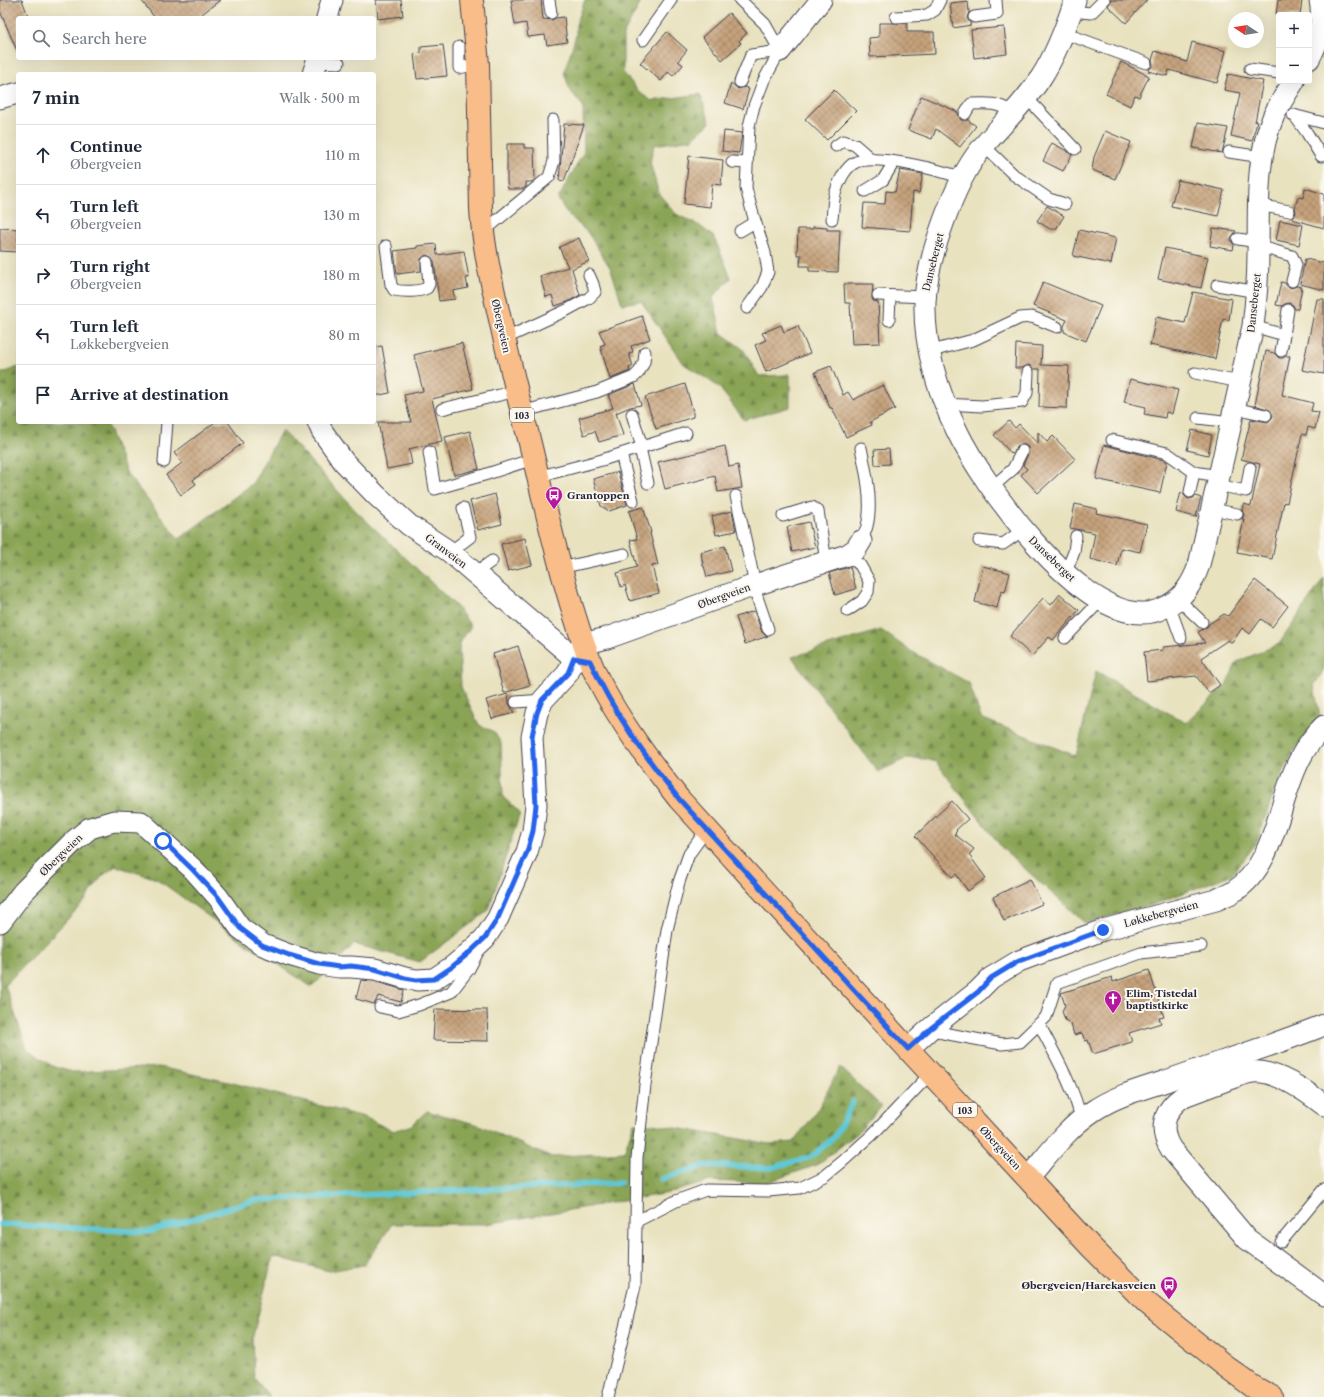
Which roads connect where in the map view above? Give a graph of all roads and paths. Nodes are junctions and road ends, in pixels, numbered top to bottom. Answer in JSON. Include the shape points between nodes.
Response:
{"nodes":[{"id":1,"x":332,"y":0,"type":"edge"},
{"id":2,"x":472,"y":0,"type":"edge"},
{"id":3,"x":550,"y":0,"type":"edge"},
{"id":4,"x":671,"y":0,"type":"edge"},
{"id":5,"x":740,"y":0,"type":"edge"},
{"id":6,"x":821,"y":0,"type":"edge"},
{"id":7,"x":940,"y":0,"type":"edge"},
{"id":8,"x":996,"y":0,"type":"edge"},
{"id":9,"x":1104,"y":0,"type":"edge"},
{"id":10,"x":1320,"y":0,"type":"edge"},
{"id":11,"x":1073,"y":6,"type":"edge"},
{"id":12,"x":551,"y":13,"type":"dead end"},
{"id":13,"x":328,"y":16,"type":"edge"},
{"id":14,"x":896,"y":17,"type":"dead end"},
{"id":15,"x":974,"y":17,"type":"dead end"},
{"id":16,"x":1064,"y":33,"type":"junction"},
{"id":17,"x":643,"y":40,"type":"dead end"},
{"id":18,"x":458,"y":47,"type":"dead end"},
{"id":19,"x":1314,"y":49,"type":"edge"},
{"id":20,"x":780,"y":51,"type":"junction"},
{"id":21,"x":339,"y":63,"type":"dead end"},
{"id":22,"x":1146,"y":63,"type":"dead end"},
{"id":23,"x":478,"y":64,"type":"junction"},
{"id":24,"x":316,"y":65,"type":"edge"},
{"id":25,"x":1250,"y":69,"type":"dead end"},
{"id":26,"x":1276,"y":73,"type":"edge"},
{"id":27,"x":740,"y":82,"type":"dead end"},
{"id":28,"x":1292,"y":84,"type":"edge"},
{"id":29,"x":16,"y":94,"type":"edge"},
{"id":30,"x":1026,"y":96,"type":"junction"},
{"id":31,"x":0,"y":98,"type":"edge"},
{"id":32,"x":1013,"y":112,"type":"junction"},
{"id":33,"x":1285,"y":113,"type":"junction"},
{"id":34,"x":966,"y":114,"type":"dead end"},
{"id":35,"x":553,"y":120,"type":"dead end"},
{"id":36,"x":1324,"y":123,"type":"edge"},
{"id":37,"x":836,"y":146,"type":"dead end"},
{"id":38,"x":984,"y":146,"type":"junction"},
{"id":39,"x":1075,"y":149,"type":"dead end"},
{"id":40,"x":1229,"y":152,"type":"dead end"},
{"id":41,"x":1321,"y":156,"type":"dead end"},
{"id":42,"x":1262,"y":157,"type":"junction"},
{"id":43,"x":871,"y":159,"type":"junction"},
{"id":44,"x":732,"y":162,"type":"dead end"},
{"id":45,"x":894,"y":162,"type":"junction"},
{"id":46,"x":747,"y":163,"type":"junction"},
{"id":47,"x":962,"y":178,"type":"junction"},
{"id":48,"x":865,"y":191,"type":"dead end"},
{"id":49,"x":1065,"y":204,"type":"dead end"},
{"id":50,"x":1258,"y":205,"type":"junction"},
{"id":51,"x":1289,"y":211,"type":"dead end"},
{"id":52,"x":832,"y":219,"type":"dead end"},
{"id":53,"x":755,"y":222,"type":"junction"},
{"id":54,"x":740,"y":231,"type":"dead end"},
{"id":55,"x":482,"y":233,"type":"junction"},
{"id":56,"x":1251,"y":242,"type":"junction"},
{"id":57,"x":386,"y":246,"type":"dead end"},
{"id":58,"x":427,"y":262,"type":"dead end"},
{"id":59,"x":589,"y":275,"type":"dead end"},
{"id":60,"x":1292,"y":281,"type":"dead end"},
{"id":61,"x":1217,"y":285,"type":"dead end"},
{"id":62,"x":1257,"y":292,"type":"junction"},
{"id":63,"x":878,"y":295,"type":"dead end"},
{"id":64,"x":890,"y":296,"type":"junction"},
{"id":65,"x":925,"y":297,"type":"junction"},
{"id":66,"x":747,"y":308,"type":"dead end"},
{"id":67,"x":1288,"y":310,"type":"dead end"},
{"id":68,"x":889,"y":320,"type":"dead end"},
{"id":69,"x":1253,"y":326,"type":"junction"},
{"id":70,"x":1057,"y":327,"type":"dead end"},
{"id":71,"x":1284,"y":335,"type":"junction"},
{"id":72,"x":504,"y":339,"type":"junction"},
{"id":73,"x":1281,"y":351,"type":"dead end"},
{"id":74,"x":645,"y":352,"type":"dead end"},
{"id":75,"x":928,"y":352,"type":"junction"},
{"id":76,"x":1028,"y":372,"type":"dead end"},
{"id":77,"x":1195,"y":373,"type":"dead end"},
{"id":78,"x":1240,"y":382,"type":"junction"},
{"id":79,"x":519,"y":401,"type":"junction"},
{"id":80,"x":945,"y":404,"type":"junction"},
{"id":81,"x":442,"y":409,"type":"dead end"},
{"id":82,"x":632,"y":414,"type":"dead end"},
{"id":83,"x":1232,"y":415,"type":"junction"},
{"id":84,"x":1266,"y":415,"type":"dead end"},
{"id":85,"x":1198,"y":418,"type":"dead end"},
{"id":86,"x":167,"y":424,"type":"edge"},
{"id":87,"x":319,"y":424,"type":"edge"},
{"id":88,"x":686,"y":433,"type":"dead end"},
{"id":89,"x":1112,"y":440,"type":"dead end"},
{"id":90,"x":641,"y":447,"type":"junction"},
{"id":91,"x":862,"y":448,"type":"dead end"},
{"id":92,"x":1022,"y":451,"type":"dead end"},
{"id":93,"x":429,"y":452,"type":"dead end"},
{"id":94,"x":621,"y":454,"type":"junction"},
{"id":95,"x":164,"y":462,"type":"dead end"},
{"id":96,"x":535,"y":468,"type":"junction"},
{"id":97,"x":1250,"y":468,"type":"dead end"},
{"id":98,"x":1194,"y":472,"type":"junction"},
{"id":99,"x":1218,"y":480,"type":"junction"},
{"id":100,"x":648,"y":483,"type":"dead end"},
{"id":101,"x":991,"y":488,"type":"junction"},
{"id":102,"x":1190,"y":492,"type":"dead end"},
{"id":103,"x":736,"y":496,"type":"dead end"},
{"id":104,"x":633,"y":501,"type":"dead end"},
{"id":105,"x":462,"y":508,"type":"dead end"},
{"id":106,"x":1212,"y":509,"type":"junction"},
{"id":107,"x":1237,"y":514,"type":"dead end"},
{"id":108,"x":783,"y":516,"type":"dead end"},
{"id":109,"x":1023,"y":530,"type":"junction"},
{"id":110,"x":1076,"y":536,"type":"dead end"},
{"id":111,"x":979,"y":541,"type":"dead end"},
{"id":112,"x":854,"y":548,"type":"junction"},
{"id":113,"x":450,"y":552,"type":"junction"},
{"id":114,"x":624,"y":554,"type":"dead end"},
{"id":115,"x":492,"y":561,"type":"dead end"},
{"id":116,"x":826,"y":561,"type":"junction"},
{"id":117,"x":560,"y":568,"type":"junction"},
{"id":118,"x":475,"y":573,"type":"junction"},
{"id":119,"x":1064,"y":574,"type":"junction"},
{"id":120,"x":754,"y":585,"type":"junction"},
{"id":121,"x":1101,"y":600,"type":"junction"},
{"id":122,"x":1174,"y":602,"type":"junction"},
{"id":123,"x":847,"y":611,"type":"dead end"},
{"id":124,"x":1202,"y":622,"type":"dead end"},
{"id":125,"x":768,"y":629,"type":"dead end"},
{"id":126,"x":1065,"y":638,"type":"dead end"},
{"id":127,"x":1181,"y":638,"type":"dead end"},
{"id":128,"x":582,"y":654,"type":"junction"},
{"id":129,"x":542,"y":700,"type":"junction"},
{"id":130,"x":516,"y":702,"type":"dead end"},
{"id":131,"x":1324,"y":726,"type":"edge"},
{"id":132,"x":706,"y":830,"type":"junction"},
{"id":133,"x":0,"y":922,"type":"edge"},
{"id":134,"x":485,"y":938,"type":"junction"},
{"id":135,"x":1201,"y":946,"type":"dead end"},
{"id":136,"x":380,"y":1007,"type":"dead end"},
{"id":137,"x":1039,"y":1024,"type":"junction"},
{"id":138,"x":1324,"y":1025,"type":"edge"},
{"id":139,"x":931,"y":1028,"type":"junction"},
{"id":140,"x":908,"y":1049,"type":"junction"},
{"id":141,"x":930,"y":1073,"type":"junction"},
{"id":142,"x":1324,"y":1104,"type":"edge"},
{"id":143,"x":1081,"y":1119,"type":"junction"},
{"id":144,"x":1028,"y":1178,"type":"junction"},
{"id":145,"x":1324,"y":1190,"type":"edge"},
{"id":146,"x":637,"y":1221,"type":"junction"},
{"id":147,"x":1281,"y":1242,"type":"dead end"},
{"id":148,"x":1324,"y":1296,"type":"edge"},
{"id":149,"x":608,"y":1397,"type":"edge"},
{"id":150,"x":1272,"y":1397,"type":"edge"}],
"edges":[{"from":1,"to":13,"type":"street"},
{"from":2,"to":23,"type":"main road","name":"Øbergveien","number":"103"},
{"from":3,"to":12,"type":"lane"},
{"from":4,"to":17,"type":"lane"},
{"from":5,"to":20,"type":"lane","via":[[765,24]]},
{"from":6,"to":20,"type":"street"},
{"from":7,"to":14,"type":"lane","via":[[935,10],[927,15]]},
{"from":8,"to":15,"type":"lane","via":[[997,14]]},
{"from":9,"to":11,"type":"lane","via":[[1091,13]]},
{"from":10,"to":19,"type":"street","via":[[1322,17]]},
{"from":11,"to":16,"type":"street","name":"Danseberget"},
{"from":16,"to":22,"type":"lane"},
{"from":16,"to":30,"type":"street","name":"Danseberget","via":[[1039,80]]},
{"from":18,"to":23,"type":"lane","via":[[459,68]]},
{"from":20,"to":27,"type":"lane","via":[[751,55]]},
{"from":20,"to":46,"type":"lane","via":[[764,80],[754,106],[749,126]]},
{"from":21,"to":24,"type":"lane"},
{"from":23,"to":55,"type":"main road","name":"Øbergveien","number":"103"},
{"from":25,"to":26,"type":"lane"},
{"from":28,"to":33,"type":"street","name":"Danseberget","via":[[1283,98]]},
{"from":29,"to":31,"type":"street"},
{"from":30,"to":32,"type":"street","name":"Danseberget"},
{"from":30,"to":39,"type":"lane"},
{"from":32,"to":34,"type":"lane","via":[[988,103],[972,104]]},
{"from":32,"to":38,"type":"street","name":"Danseberget"},
{"from":33,"to":36,"type":"lane"},
{"from":33,"to":41,"type":"lane","via":[[1307,133]]},
{"from":33,"to":42,"type":"street","name":"Danseberget","via":[[1266,140]]},
{"from":35,"to":55,"type":"lane","via":[[554,161],[549,177]]},
{"from":37,"to":43,"type":"lane","via":[[843,141],[855,145]]},
{"from":38,"to":47,"type":"street","name":"Danseberget"},
{"from":38,"to":49,"type":"lane","via":[[1014,174],[1049,199]]},
{"from":40,"to":42,"type":"lane"},
{"from":42,"to":50,"type":"street","name":"Danseberget"},
{"from":43,"to":45,"type":"lane"},
{"from":43,"to":52,"type":"lane","via":[[856,162],[844,173],[834,195]]},
{"from":44,"to":46,"type":"lane"},
{"from":45,"to":47,"type":"lane"},
{"from":45,"to":48,"type":"lane","via":[[882,180]]},
{"from":46,"to":53,"type":"lane","via":[[746,188]]},
{"from":47,"to":65,"type":"street","name":"Danseberget","via":[[944,220],[933,256]]},
{"from":50,"to":51,"type":"lane"},
{"from":50,"to":56,"type":"street","name":"Danseberget"},
{"from":53,"to":54,"type":"lane"},
{"from":53,"to":66,"type":"lane","via":[[768,272],[762,287]]},
{"from":55,"to":72,"type":"main road","name":"Øbergveien","number":"103"},
{"from":56,"to":60,"type":"lane","via":[[1292,256],[1296,266]]},
{"from":56,"to":62,"type":"street","name":"Danseberget"},
{"from":57,"to":58,"type":"lane","via":[[391,286],[394,290],[427,288]]},
{"from":59,"to":72,"type":"lane","via":[[595,292],[589,298]]},
{"from":61,"to":62,"type":"lane"},
{"from":62,"to":69,"type":"street","name":"Danseberget"},
{"from":63,"to":64,"type":"lane"},
{"from":64,"to":65,"type":"lane"},
{"from":64,"to":68,"type":"lane"},
{"from":65,"to":75,"type":"street","name":"Danseberget"},
{"from":67,"to":71,"type":"lane"},
{"from":69,"to":71,"type":"lane"},
{"from":69,"to":78,"type":"street","name":"Danseberget"},
{"from":70,"to":75,"type":"lane","via":[[1032,317],[1020,318],[973,340]]},
{"from":71,"to":73,"type":"lane"},
{"from":72,"to":79,"type":"main road","name":"Øbergveien","number":"103"},
{"from":74,"to":79,"type":"lane","via":[[644,362],[634,377],[597,392]]},
{"from":75,"to":80,"type":"street","name":"Danseberget"},
{"from":76,"to":80,"type":"lane","via":[[1027,393],[1022,402],[982,406]]},
{"from":77,"to":78,"type":"lane"},
{"from":78,"to":83,"type":"street","name":"Danseberget"},
{"from":79,"to":81,"type":"lane"},
{"from":79,"to":96,"type":"main road","name":"Øbergveien","number":"103"},
{"from":80,"to":101,"type":"street","name":"Danseberget","via":[[957,432]]},
{"from":82,"to":90,"type":"lane"},
{"from":83,"to":84,"type":"lane"},
{"from":83,"to":85,"type":"lane"},
{"from":83,"to":99,"type":"street","name":"Danseberget"},
{"from":86,"to":95,"type":"lane"},
{"from":87,"to":113,"type":"street","name":"Granveien","via":[[344,462],[376,495],[409,525]]},
{"from":88,"to":90,"type":"lane"},
{"from":89,"to":98,"type":"lane","via":[[1168,453]]},
{"from":90,"to":94,"type":"lane"},
{"from":90,"to":100,"type":"lane"},
{"from":91,"to":112,"type":"lane","via":[[868,479],[869,506],[867,526]]},
{"from":92,"to":101,"type":"lane","via":[[1013,469]]},
{"from":93,"to":96,"type":"lane","via":[[435,489],[484,475]]},
{"from":94,"to":96,"type":"lane"},
{"from":94,"to":104,"type":"lane"},
{"from":96,"to":117,"type":"main road","name":"Øbergveien","number":"103"},
{"from":97,"to":99,"type":"lane","via":[[1246,491]]},
{"from":98,"to":99,"type":"lane"},
{"from":98,"to":102,"type":"lane"},
{"from":99,"to":106,"type":"street","name":"Danseberget"},
{"from":101,"to":109,"type":"street","name":"Danseberget"},
{"from":103,"to":120,"type":"lane"},
{"from":105,"to":113,"type":"lane","via":[[470,537]]},
{"from":106,"to":107,"type":"lane"},
{"from":106,"to":122,"type":"street","name":"Danseberget","via":[[1195,578],[1184,594]]},
{"from":108,"to":116,"type":"lane","via":[[812,507],[818,511]]},
{"from":109,"to":111,"type":"lane","via":[[1003,544]]},
{"from":109,"to":119,"type":"street","name":"Danseberget"},
{"from":110,"to":119,"type":"lane","via":[[1074,552]]},
{"from":112,"to":116,"type":"street","name":"Øbergveien"},
{"from":112,"to":123,"type":"lane","via":[[869,581],[868,592],[862,601]]},
{"from":113,"to":118,"type":"street","name":"Granveien"},
{"from":114,"to":117,"type":"lane"},
{"from":115,"to":118,"type":"lane"},
{"from":116,"to":120,"type":"street","name":"Øbergveien"},
{"from":117,"to":128,"type":"main road","name":"Øbergveien","number":"103"},
{"from":118,"to":128,"type":"street","name":"Granveien"},
{"from":119,"to":121,"type":"street","name":"Danseberget"},
{"from":120,"to":125,"type":"lane"},
{"from":120,"to":128,"type":"street","name":"Øbergveien","via":[[607,638]]},
{"from":121,"to":122,"type":"street","name":"Danseberget","via":[[1118,609],[1144,613],[1156,611]]},
{"from":121,"to":126,"type":"lane"},
{"from":122,"to":124,"type":"lane"},
{"from":122,"to":127,"type":"lane"},
{"from":128,"to":129,"type":"street","name":"Øbergveien"},
{"from":128,"to":132,"type":"main road","name":"Øbergveien","number":"103","via":[[616,712],[655,769]]},
{"from":129,"to":130,"type":"lane"},
{"from":129,"to":134,"type":"street","name":"Øbergveien","via":[[532,736],[536,805],[533,831],[527,852],[498,918]]},
{"from":131,"to":139,"type":"street","name":"Løkkebergveien","via":[[1301,755],[1260,863],[1247,881],[1233,892],[1216,900],[1103,930],[1019,961],[991,978],[978,992]]},
{"from":132,"to":140,"type":"main road","name":"Øbergveien","number":"103"},
{"from":132,"to":146,"type":"lane","via":[[689,854],[667,930],[637,1158]]},
{"from":133,"to":134,"type":"street","name":"Øbergveien","via":[[23,892],[74,841],[90,828],[114,821],[141,822],[193,870],[218,897],[240,928],[262,945],[289,955],[319,964],[375,969],[416,980],[434,979]]},
{"from":134,"to":136,"type":"lane","via":[[469,969],[451,992],[398,1011]]},
{"from":135,"to":137,"type":"lane","via":[[1141,953],[1057,982],[1046,1017]]},
{"from":137,"to":139,"type":"lane","via":[[1020,1042],[1002,1044],[943,1033]]},
{"from":137,"to":143,"type":"lane","via":[[1056,1055]]},
{"from":138,"to":143,"type":"street","via":[[1134,1091],[1110,1101]]},
{"from":139,"to":140,"type":"street","name":"Løkkebergveien"},
{"from":140,"to":141,"type":"main road","name":"Øbergveien","number":"103"},
{"from":141,"to":144,"type":"main road","name":"Øbergveien","number":"103"},
{"from":141,"to":146,"type":"lane","via":[[872,1135],[825,1176],[800,1188],[768,1191],[706,1190],[676,1201]]},
{"from":142,"to":148,"type":"street","via":[[1288,1081],[1254,1072],[1184,1096],[1175,1102],[1163,1129],[1165,1140],[1171,1149],[1247,1240]]},
{"from":143,"to":144,"type":"street"},
{"from":144,"to":150,"type":"main road","name":"Øbergveien","number":"103","via":[[1147,1303],[1224,1365]]},
{"from":145,"to":147,"type":"lane"},
{"from":146,"to":149,"type":"lane","via":[[635,1286]]}]}
